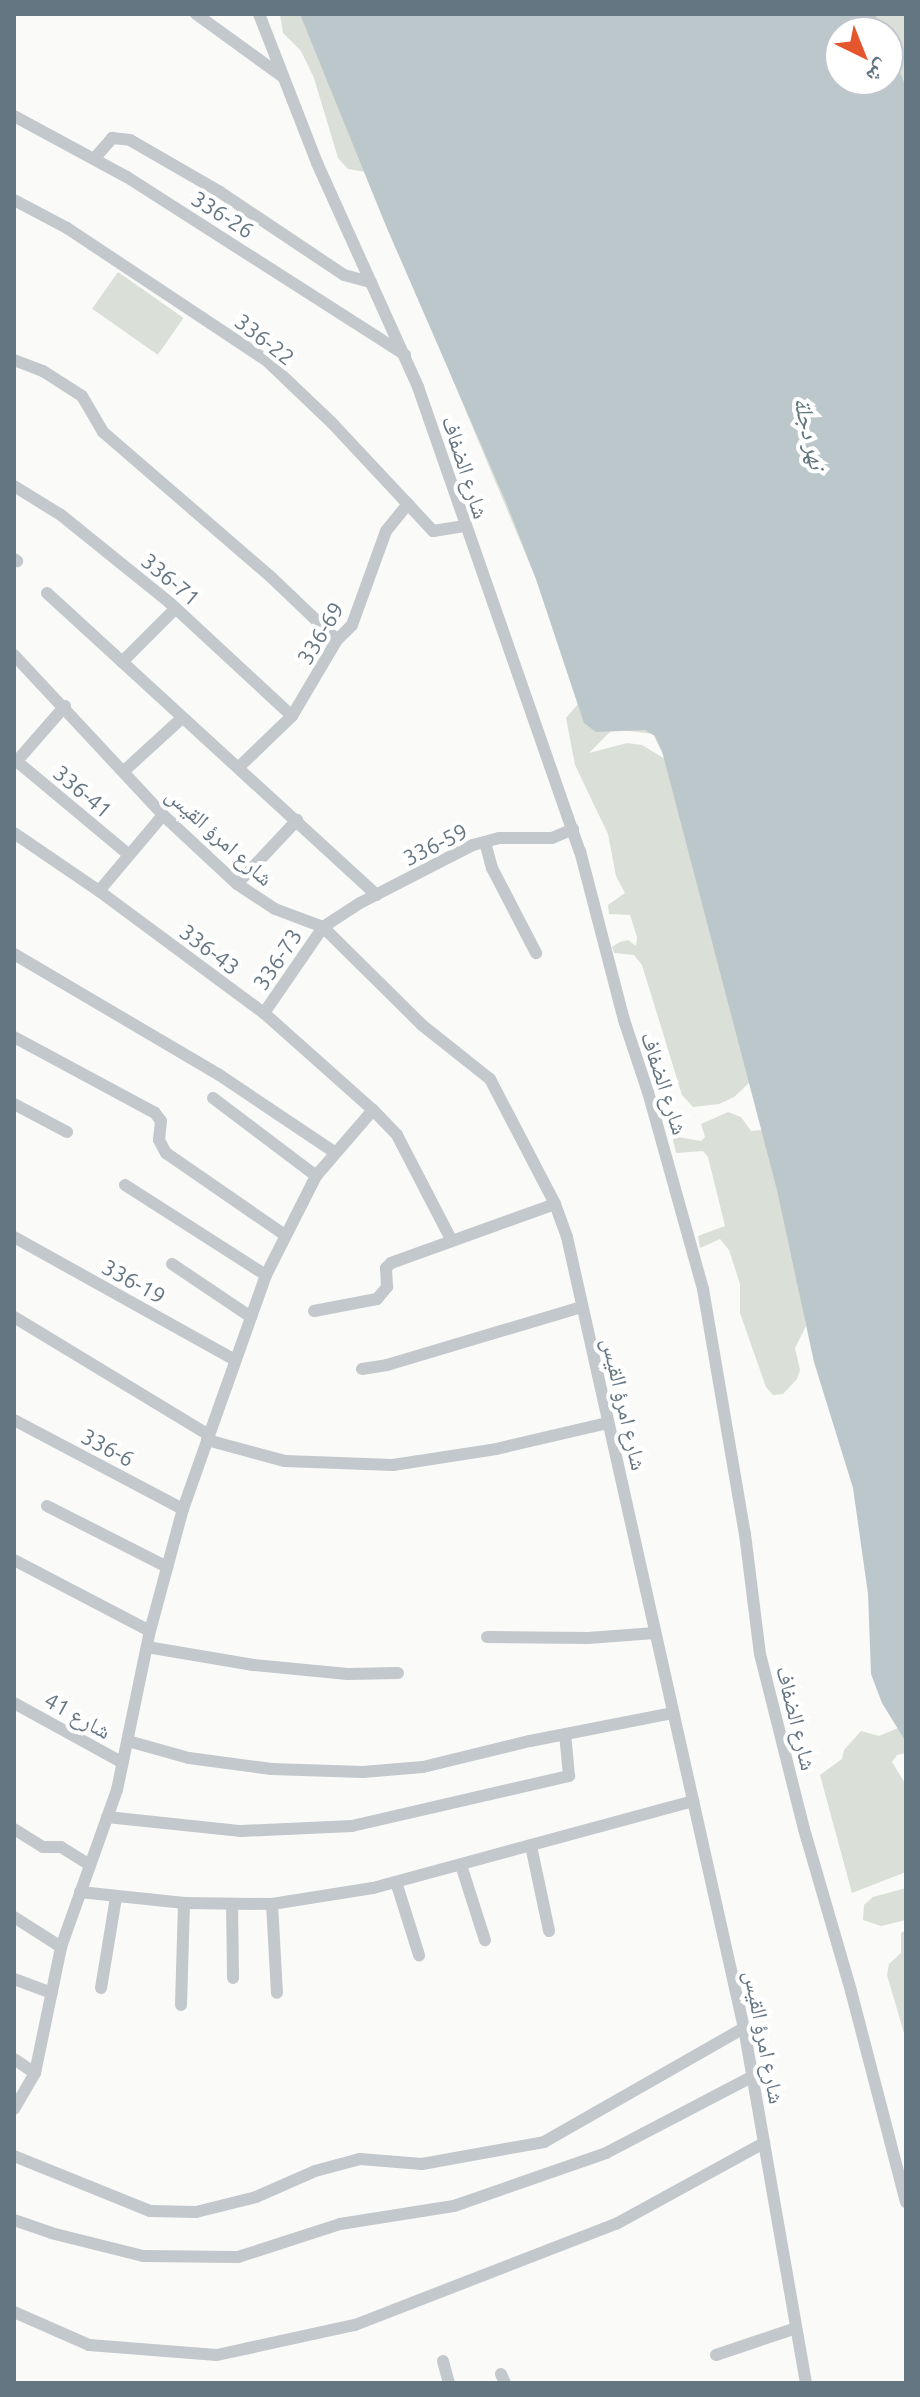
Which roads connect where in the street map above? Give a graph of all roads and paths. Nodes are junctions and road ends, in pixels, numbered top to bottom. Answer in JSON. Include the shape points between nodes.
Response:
{"nodes":[{"id":1,"x":196,"y":14,"type":"edge"},
{"id":2,"x":259,"y":14,"type":"edge"},
{"id":3,"x":285,"y":79,"type":"junction"},
{"id":4,"x":14,"y":116,"type":"edge"},
{"id":5,"x":94,"y":159,"type":"junction"},
{"id":6,"x":14,"y":200,"type":"edge"},
{"id":7,"x":371,"y":282,"type":"junction"},
{"id":8,"x":405,"y":355,"type":"junction"},
{"id":9,"x":14,"y":360,"type":"edge"},
{"id":10,"x":14,"y":486,"type":"edge"},
{"id":11,"x":408,"y":504,"type":"junction"},
{"id":12,"x":465,"y":526,"type":"junction"},
{"id":13,"x":47,"y":593,"type":"dead end"},
{"id":14,"x":176,"y":608,"type":"junction"},
{"id":15,"x":337,"y":640,"type":"junction"},
{"id":16,"x":14,"y":655,"type":"edge"},
{"id":17,"x":122,"y":662,"type":"junction"},
{"id":18,"x":65,"y":706,"type":"junction"},
{"id":19,"x":292,"y":716,"type":"junction"},
{"id":20,"x":182,"y":718,"type":"junction"},
{"id":21,"x":15,"y":760,"type":"edge"},
{"id":22,"x":239,"y":767,"type":"junction"},
{"id":23,"x":124,"y":771,"type":"junction"},
{"id":24,"x":163,"y":815,"type":"junction"},
{"id":25,"x":297,"y":820,"type":"junction"},
{"id":26,"x":573,"y":829,"type":"junction"},
{"id":27,"x":14,"y":833,"type":"edge"},
{"id":28,"x":485,"y":842,"type":"junction"},
{"id":29,"x":127,"y":853,"type":"junction"},
{"id":30,"x":237,"y":884,"type":"junction"},
{"id":31,"x":99,"y":891,"type":"junction"},
{"id":32,"x":377,"y":895,"type":"junction"},
{"id":33,"x":323,"y":927,"type":"junction"},
{"id":34,"x":536,"y":953,"type":"dead end"},
{"id":35,"x":14,"y":954,"type":"edge"},
{"id":36,"x":264,"y":1013,"type":"junction"},
{"id":37,"x":14,"y":1037,"type":"edge"},
{"id":38,"x":213,"y":1098,"type":"dead end"},
{"id":39,"x":14,"y":1104,"type":"edge"},
{"id":40,"x":373,"y":1110,"type":"junction"},
{"id":41,"x":67,"y":1132,"type":"dead end"},
{"id":42,"x":334,"y":1152,"type":"junction"},
{"id":43,"x":316,"y":1176,"type":"junction"},
{"id":44,"x":125,"y":1185,"type":"dead end"},
{"id":45,"x":555,"y":1204,"type":"junction"},
{"id":46,"x":285,"y":1235,"type":"junction"},
{"id":47,"x":14,"y":1237,"type":"edge"},
{"id":48,"x":452,"y":1241,"type":"junction"},
{"id":49,"x":172,"y":1264,"type":"dead end"},
{"id":50,"x":266,"y":1275,"type":"junction"},
{"id":51,"x":582,"y":1307,"type":"junction"},
{"id":52,"x":314,"y":1311,"type":"dead end"},
{"id":53,"x":14,"y":1317,"type":"edge"},
{"id":54,"x":251,"y":1317,"type":"junction"},
{"id":55,"x":235,"y":1360,"type":"junction"},
{"id":56,"x":362,"y":1369,"type":"dead end"},
{"id":57,"x":14,"y":1420,"type":"edge"},
{"id":58,"x":608,"y":1423,"type":"junction"},
{"id":59,"x":208,"y":1438,"type":"junction"},
{"id":60,"x":47,"y":1506,"type":"dead end"},
{"id":61,"x":183,"y":1509,"type":"junction"},
{"id":62,"x":14,"y":1560,"type":"edge"},
{"id":63,"x":167,"y":1567,"type":"junction"},
{"id":64,"x":150,"y":1631,"type":"junction"},
{"id":65,"x":655,"y":1633,"type":"junction"},
{"id":66,"x":487,"y":1637,"type":"dead end"},
{"id":67,"x":147,"y":1647,"type":"junction"},
{"id":68,"x":398,"y":1673,"type":"dead end"},
{"id":69,"x":14,"y":1703,"type":"edge"},
{"id":70,"x":673,"y":1713,"type":"junction"},
{"id":71,"x":565,"y":1734,"type":"junction"},
{"id":72,"x":128,"y":1741,"type":"junction"},
{"id":73,"x":123,"y":1763,"type":"junction"},
{"id":74,"x":693,"y":1801,"type":"junction"},
{"id":75,"x":107,"y":1817,"type":"junction"},
{"id":76,"x":14,"y":1829,"type":"edge"},
{"id":77,"x":531,"y":1846,"type":"junction"},
{"id":78,"x":90,"y":1865,"type":"junction"},
{"id":79,"x":461,"y":1865,"type":"junction"},
{"id":80,"x":396,"y":1882,"type":"junction"},
{"id":81,"x":80,"y":1892,"type":"junction"},
{"id":82,"x":116,"y":1897,"type":"junction"},
{"id":83,"x":184,"y":1903,"type":"junction"},
{"id":84,"x":232,"y":1904,"type":"junction"},
{"id":85,"x":272,"y":1904,"type":"junction"},
{"id":86,"x":14,"y":1917,"type":"edge"},
{"id":87,"x":549,"y":1931,"type":"dead end"},
{"id":88,"x":485,"y":1940,"type":"dead end"},
{"id":89,"x":61,"y":1947,"type":"junction"},
{"id":90,"x":419,"y":1955,"type":"dead end"},
{"id":91,"x":233,"y":1978,"type":"dead end"},
{"id":92,"x":14,"y":1979,"type":"edge"},
{"id":93,"x":101,"y":1988,"type":"dead end"},
{"id":94,"x":52,"y":1993,"type":"junction"},
{"id":95,"x":277,"y":1993,"type":"dead end"},
{"id":96,"x":181,"y":2005,"type":"dead end"},
{"id":97,"x":744,"y":2028,"type":"junction"},
{"id":98,"x":14,"y":2059,"type":"edge"},
{"id":99,"x":35,"y":2073,"type":"junction"},
{"id":100,"x":753,"y":2076,"type":"junction"},
{"id":101,"x":14,"y":2109,"type":"edge"},
{"id":102,"x":764,"y":2143,"type":"junction"},
{"id":103,"x":14,"y":2156,"type":"edge"},
{"id":104,"x":906,"y":2202,"type":"edge"},
{"id":105,"x":14,"y":2220,"type":"edge"},
{"id":106,"x":14,"y":2312,"type":"edge"},
{"id":107,"x":796,"y":2328,"type":"junction"},
{"id":108,"x":716,"y":2355,"type":"dead end"},
{"id":109,"x":443,"y":2361,"type":"dead end"},
{"id":110,"x":449,"y":2383,"type":"edge"},
{"id":111,"x":806,"y":2383,"type":"edge"}],
"edges":[{"from":1,"to":3,"type":"street"},
{"from":2,"to":3,"type":"street","name":"شارع الضفاف"},
{"from":3,"to":7,"type":"street","name":"شارع الضفاف"},
{"from":4,"to":5,"type":"street","name":"336-26"},
{"from":5,"to":7,"type":"street","via":[[112,138],[130,140],[220,192],[344,275]]},
{"from":5,"to":8,"type":"street","name":"336-26"},
{"from":6,"to":11,"type":"street","name":"336-22","via":[[91,244],[267,361]]},
{"from":7,"to":8,"type":"street","name":"شارع الضفاف"},
{"from":8,"to":12,"type":"street","name":"شارع الضفاف"},
{"from":9,"to":15,"type":"street","via":[[82,396],[103,432]]},
{"from":10,"to":14,"type":"street","name":"336-71","via":[[61,515]]},
{"from":11,"to":12,"type":"street","name":"336-22","via":[[433,531]]},
{"from":11,"to":15,"type":"street","name":"336-69","via":[[386,531],[352,625]]},
{"from":12,"to":26,"type":"street","name":"شارع الضفاف"},
{"from":13,"to":17,"type":"street"},
{"from":14,"to":17,"type":"street"},
{"from":14,"to":19,"type":"street","name":"336-71"},
{"from":15,"to":19,"type":"street","name":"336-69"},
{"from":16,"to":18,"type":"street","name":"شارع امرؤ القيس"},
{"from":17,"to":20,"type":"street"},
{"from":18,"to":21,"type":"street"},
{"from":18,"to":23,"type":"street","name":"شارع امرؤ القيس"},
{"from":19,"to":22,"type":"street","name":"336-69"},
{"from":20,"to":22,"type":"street"},
{"from":20,"to":23,"type":"street"},
{"from":21,"to":29,"type":"street","name":"336-41"},
{"from":22,"to":25,"type":"street"},
{"from":23,"to":24,"type":"street","name":"شارع امرؤ القيس"},
{"from":24,"to":29,"type":"street"},
{"from":24,"to":30,"type":"street","name":"شارع امرؤ القيس"},
{"from":25,"to":30,"type":"street"},
{"from":25,"to":32,"type":"street"},
{"from":26,"to":28,"type":"street","name":"336-59","via":[[552,838]]},
{"from":26,"to":104,"type":"street","name":"شارع الضفاف","via":[[703,1289],[760,1654]]},
{"from":27,"to":31,"type":"street","name":"336-43"},
{"from":28,"to":32,"type":"street","name":"336-59","via":[[457,851]]},
{"from":28,"to":34,"type":"street","via":[[492,868]]},
{"from":29,"to":31,"type":"street"},
{"from":30,"to":33,"type":"street","name":"شارع امرؤ القيس","via":[[275,909]]},
{"from":31,"to":36,"type":"street","name":"336-43"},
{"from":32,"to":33,"type":"street","name":"336-59"},
{"from":33,"to":36,"type":"street","name":"336-73"},
{"from":33,"to":45,"type":"street","name":"شارع امرؤ القيس","via":[[422,1025],[490,1079]]},
{"from":35,"to":42,"type":"street","via":[[218,1074]]},
{"from":36,"to":40,"type":"street","name":"336-43"},
{"from":37,"to":46,"type":"street","via":[[155,1113],[166,1153]]},
{"from":38,"to":43,"type":"street"},
{"from":39,"to":41,"type":"street"},
{"from":40,"to":42,"type":"street"},
{"from":40,"to":48,"type":"street","name":"336-43","via":[[397,1135]]},
{"from":42,"to":43,"type":"street"},
{"from":43,"to":46,"type":"street"},
{"from":44,"to":50,"type":"street"},
{"from":45,"to":48,"type":"street"},
{"from":45,"to":51,"type":"street","name":"شارع امرؤ القيس"},
{"from":46,"to":50,"type":"street"},
{"from":47,"to":55,"type":"street","name":"336-19"},
{"from":48,"to":52,"type":"street","via":[[391,1263],[386,1268],[387,1287],[377,1299]]},
{"from":49,"to":54,"type":"street"},
{"from":50,"to":54,"type":"street"},
{"from":51,"to":56,"type":"street"},
{"from":51,"to":58,"type":"street","name":"شارع امرؤ القيس"},
{"from":53,"to":59,"type":"street"},
{"from":54,"to":55,"type":"street"},
{"from":55,"to":59,"type":"street"},
{"from":57,"to":61,"type":"street","name":"336-6"},
{"from":58,"to":59,"type":"street","via":[[496,1449],[393,1465],[285,1461]]},
{"from":58,"to":65,"type":"street","name":"شارع امرؤ القيس"},
{"from":59,"to":61,"type":"street"},
{"from":60,"to":63,"type":"street"},
{"from":61,"to":63,"type":"street"},
{"from":62,"to":64,"type":"street"},
{"from":63,"to":64,"type":"street"},
{"from":64,"to":67,"type":"street"},
{"from":65,"to":66,"type":"street"},
{"from":65,"to":70,"type":"street","name":"شارع امرؤ القيس"},
{"from":67,"to":68,"type":"street","via":[[253,1665]]},
{"from":67,"to":72,"type":"street"},
{"from":69,"to":73,"type":"street","name":"شارع 41"},
{"from":70,"to":71,"type":"street"},
{"from":70,"to":74,"type":"street","name":"شارع امرؤ القيس"},
{"from":71,"to":72,"type":"street","via":[[423,1767],[363,1772],[271,1769],[189,1758]]},
{"from":71,"to":75,"type":"street","via":[[569,1776],[352,1826],[241,1831]]},
{"from":72,"to":73,"type":"street"},
{"from":73,"to":75,"type":"street"},
{"from":74,"to":77,"type":"street"},
{"from":74,"to":97,"type":"street","name":"شارع امرؤ القيس"},
{"from":75,"to":78,"type":"street"},
{"from":76,"to":78,"type":"street"},
{"from":77,"to":79,"type":"street"},
{"from":77,"to":87,"type":"street"},
{"from":78,"to":81,"type":"street"},
{"from":79,"to":80,"type":"street"},
{"from":79,"to":88,"type":"street"},
{"from":80,"to":85,"type":"street"},
{"from":80,"to":90,"type":"street"},
{"from":81,"to":82,"type":"street"},
{"from":81,"to":89,"type":"street"},
{"from":82,"to":83,"type":"street"},
{"from":82,"to":93,"type":"street"},
{"from":83,"to":84,"type":"street"},
{"from":83,"to":96,"type":"street"},
{"from":84,"to":85,"type":"street"},
{"from":84,"to":91,"type":"street"},
{"from":85,"to":95,"type":"street"},
{"from":86,"to":89,"type":"street"},
{"from":89,"to":94,"type":"street"},
{"from":92,"to":94,"type":"street"},
{"from":94,"to":99,"type":"street"},
{"from":97,"to":100,"type":"street","name":"شارع امرؤ القيس"},
{"from":97,"to":103,"type":"street","via":[[544,2142],[422,2164],[360,2159],[315,2171],[256,2197],[196,2212],[150,2211]]},
{"from":98,"to":99,"type":"street"},
{"from":99,"to":101,"type":"street"},
{"from":100,"to":102,"type":"street","name":"شارع امرؤ القيس"},
{"from":100,"to":105,"type":"street","via":[[606,2153],[454,2206],[340,2224],[238,2257],[143,2256]]},
{"from":102,"to":106,"type":"street","via":[[616,2224],[355,2325],[217,2355],[89,2345]]},
{"from":102,"to":107,"type":"street","name":"شارع امرؤ القيس"},
{"from":107,"to":108,"type":"street"},
{"from":107,"to":111,"type":"street","name":"شارع امرؤ القيس"},
{"from":109,"to":110,"type":"street"}]}
